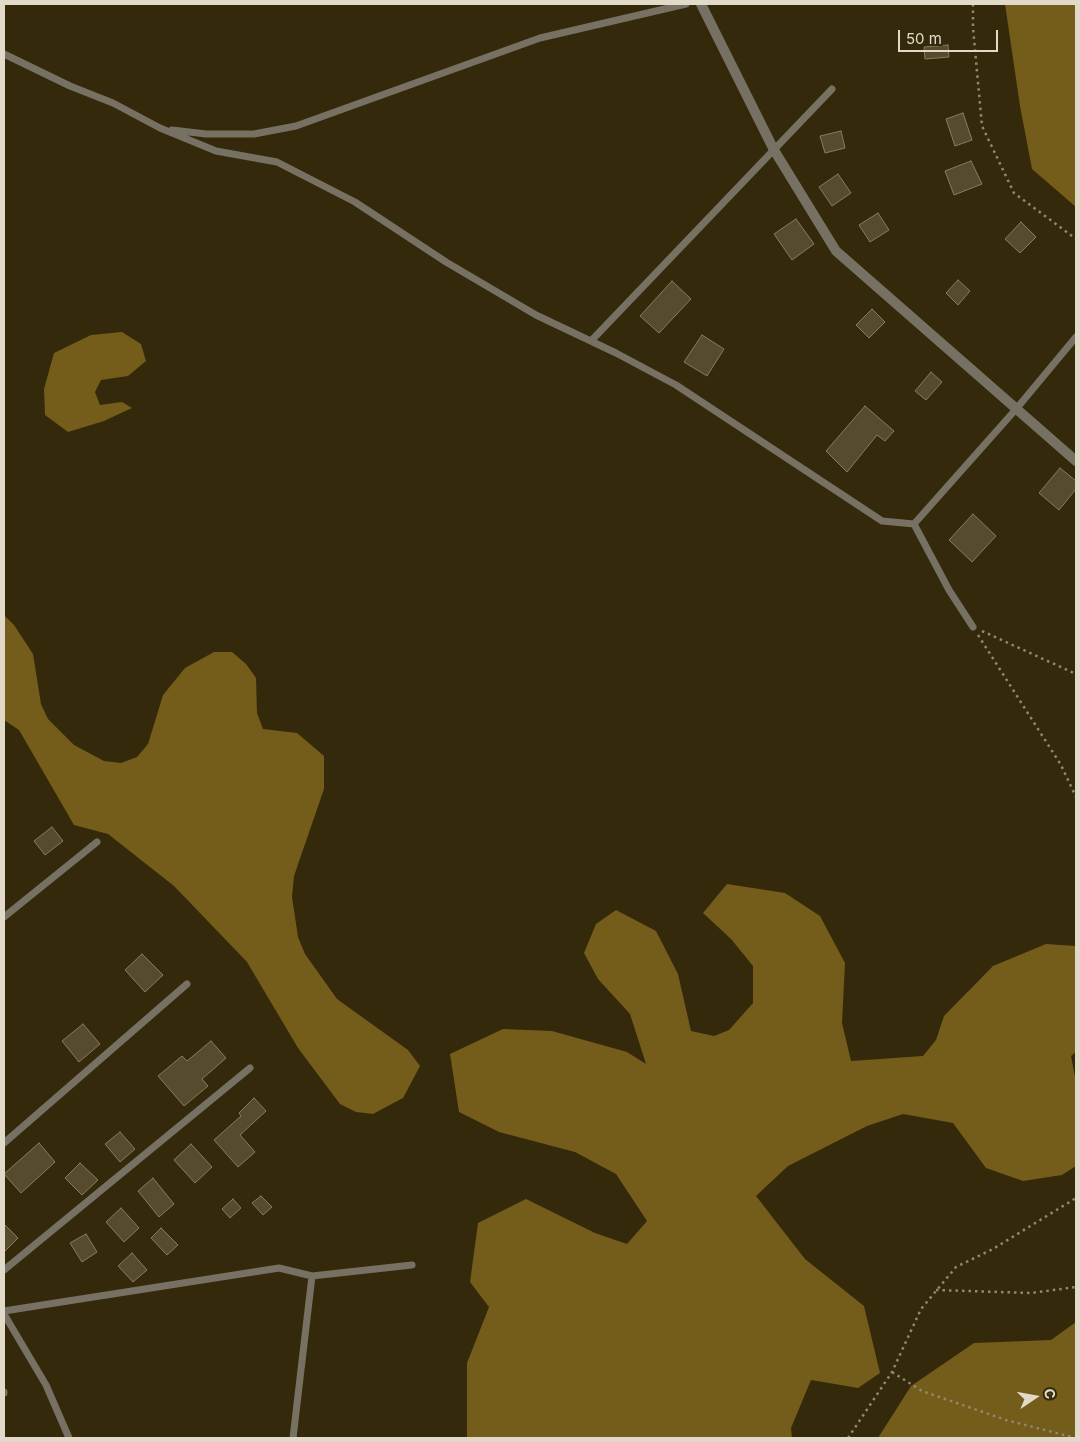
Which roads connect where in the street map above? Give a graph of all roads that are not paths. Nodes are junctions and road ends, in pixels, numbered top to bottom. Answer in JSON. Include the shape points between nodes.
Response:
{"nodes":[{"id":1,"x":686,"y":4,"type":"edge"},
{"id":2,"x":701,"y":4,"type":"edge"},
{"id":3,"x":4,"y":54,"type":"edge"},
{"id":4,"x":832,"y":89,"type":"dead end"},
{"id":5,"x":160,"y":128,"type":"junction"},
{"id":6,"x":774,"y":150,"type":"junction"},
{"id":7,"x":1076,"y":336,"type":"edge"},
{"id":8,"x":591,"y":341,"type":"junction"},
{"id":9,"x":1017,"y":408,"type":"junction"},
{"id":10,"x":1076,"y":461,"type":"edge"},
{"id":11,"x":914,"y":524,"type":"junction"},
{"id":12,"x":974,"y":627,"type":"road end"},
{"id":13,"x":97,"y":842,"type":"dead end"},
{"id":14,"x":4,"y":917,"type":"edge"},
{"id":15,"x":187,"y":984,"type":"dead end"},
{"id":16,"x":250,"y":1068,"type":"dead end"},
{"id":17,"x":4,"y":1143,"type":"edge"},
{"id":18,"x":412,"y":1265,"type":"dead end"},
{"id":19,"x":4,"y":1270,"type":"edge"},
{"id":20,"x":312,"y":1276,"type":"junction"},
{"id":21,"x":4,"y":1312,"type":"edge"},
{"id":22,"x":68,"y":1438,"type":"edge"},
{"id":23,"x":293,"y":1438,"type":"edge"}],
"edges":[{"from":1,"to":5,"type":"lane","via":[[540,38],[296,126],[254,134],[206,134]]},
{"from":2,"to":6,"type":"street"},
{"from":3,"to":5,"type":"lane"},
{"from":4,"to":6,"type":"lane"},
{"from":5,"to":8,"type":"lane","via":[[216,151],[277,162],[355,202],[446,262],[536,315]]},
{"from":6,"to":8,"type":"lane"},
{"from":6,"to":9,"type":"street","via":[[836,251]]},
{"from":7,"to":9,"type":"lane"},
{"from":8,"to":11,"type":"lane","via":[[676,385],[882,521]]},
{"from":9,"to":10,"type":"street"},
{"from":9,"to":11,"type":"lane"},
{"from":11,"to":12,"type":"lane","via":[[949,590]]},
{"from":13,"to":14,"type":"lane"},
{"from":15,"to":17,"type":"lane"},
{"from":16,"to":19,"type":"lane"},
{"from":18,"to":20,"type":"lane"},
{"from":20,"to":21,"type":"lane","via":[[279,1268]]},
{"from":20,"to":23,"type":"lane"},
{"from":21,"to":22,"type":"lane","via":[[46,1385]]}]}
